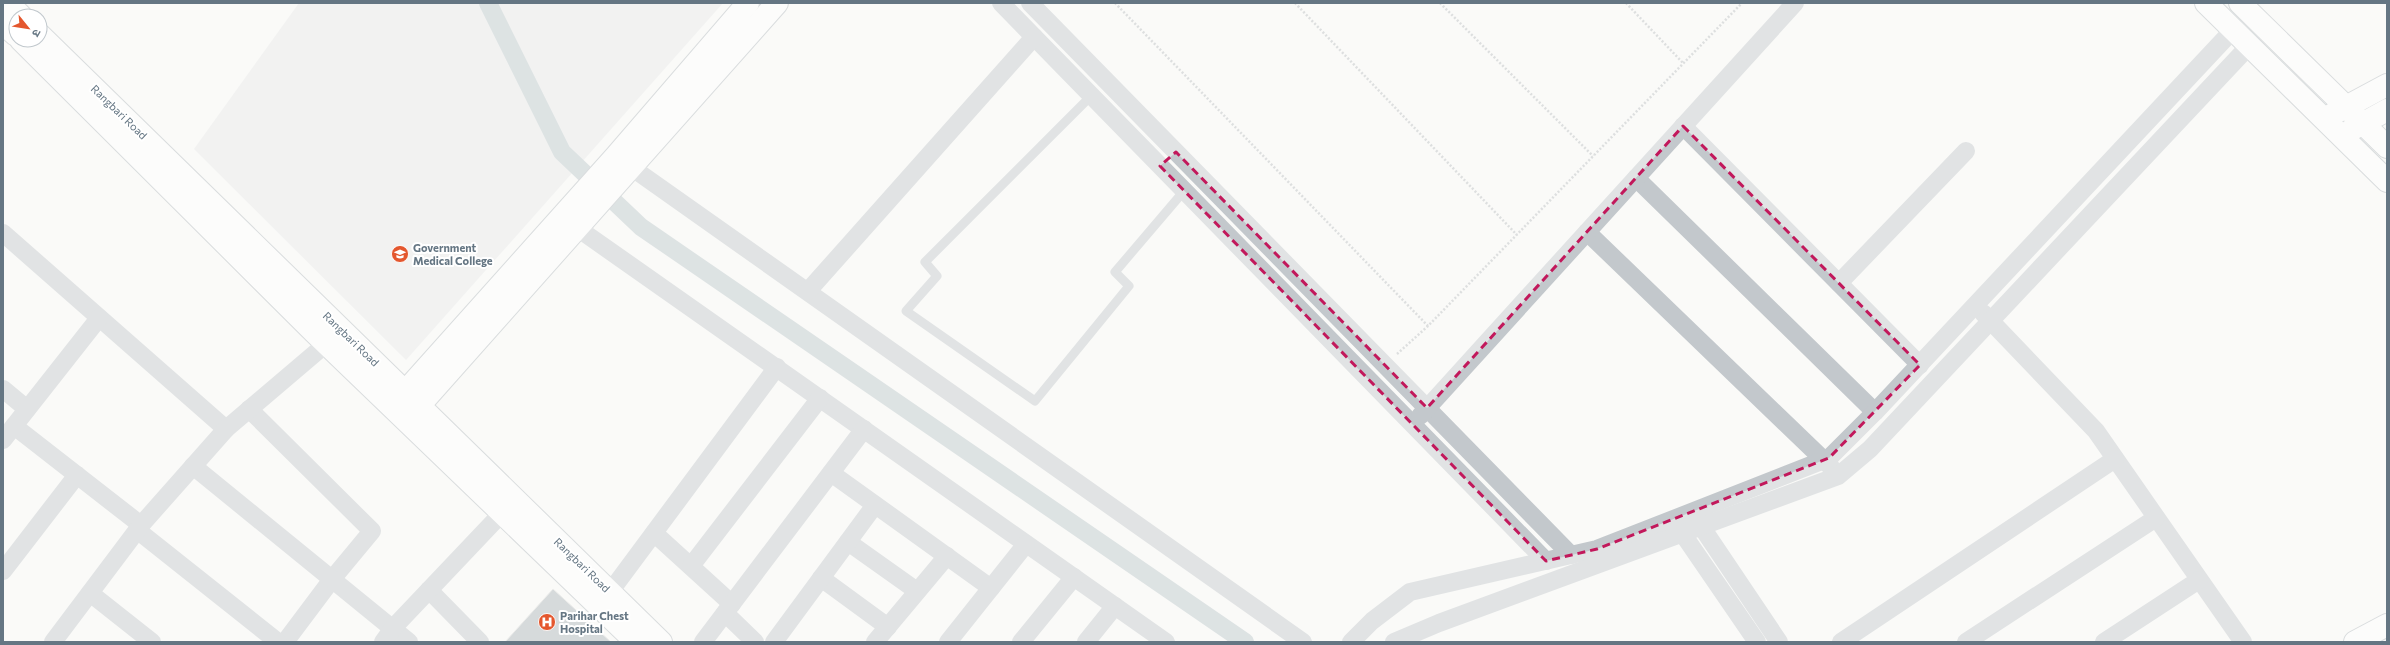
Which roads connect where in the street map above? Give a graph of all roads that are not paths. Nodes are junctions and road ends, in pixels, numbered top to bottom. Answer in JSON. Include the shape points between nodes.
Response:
{"nodes":[{"id":1,"x":748,"y":3,"type":"edge"},
{"id":2,"x":777,"y":3,"type":"edge"},
{"id":3,"x":1001,"y":3,"type":"edge"},
{"id":4,"x":1030,"y":3,"type":"edge"},
{"id":5,"x":1795,"y":3,"type":"edge"},
{"id":6,"x":2240,"y":3,"type":"edge"},
{"id":7,"x":2210,"y":4,"type":"edge"},
{"id":8,"x":2233,"y":30,"type":"junction"},
{"id":9,"x":1034,"y":37,"type":"junction"},
{"id":10,"x":48,"y":43,"type":"edge"},
{"id":11,"x":2249,"y":46,"type":"junction"},
{"id":12,"x":31,"y":48,"type":"edge"},
{"id":13,"x":2387,"y":85,"type":"edge"},
{"id":14,"x":1092,"y":95,"type":"junction"},
{"id":15,"x":2346,"y":107,"type":"junction"},
{"id":16,"x":2387,"y":110,"type":"edge"},
{"id":17,"x":2324,"y":119,"type":"junction"},
{"id":18,"x":2363,"y":123,"type":"junction"},
{"id":19,"x":1683,"y":126,"type":"junction"},
{"id":20,"x":2340,"y":136,"type":"junction"},
{"id":21,"x":2387,"y":147,"type":"edge"},
{"id":22,"x":1966,"y":151,"type":"dead end"},
{"id":23,"x":1176,"y":152,"type":"junction"},
{"id":24,"x":1160,"y":166,"type":"junction"},
{"id":25,"x":619,"y":167,"type":"junction"},
{"id":26,"x":1636,"y":178,"type":"junction"},
{"id":27,"x":2387,"y":181,"type":"edge"},
{"id":28,"x":1184,"y":190,"type":"junction"},
{"id":29,"x":573,"y":218,"type":"junction"},
{"id":30,"x":1587,"y":232,"type":"junction"},
{"id":31,"x":3,"y":233,"type":"edge"},
{"id":32,"x":1839,"y":283,"type":"junction"},
{"id":33,"x":808,"y":291,"type":"junction"},
{"id":34,"x":1974,"y":306,"type":"junction"},
{"id":35,"x":100,"y":318,"type":"junction"},
{"id":36,"x":1991,"y":320,"type":"junction"},
{"id":37,"x":333,"y":336,"type":"junction"},
{"id":38,"x":1920,"y":365,"type":"junction"},
{"id":39,"x":777,"y":367,"type":"junction"},
{"id":40,"x":3,"y":389,"type":"edge"},
{"id":41,"x":820,"y":398,"type":"junction"},
{"id":42,"x":405,"y":406,"type":"junction"},
{"id":43,"x":1427,"y":408,"type":"junction"},
{"id":44,"x":27,"y":409,"type":"junction"},
{"id":45,"x":249,"y":409,"type":"junction"},
{"id":46,"x":1875,"y":412,"type":"junction"},
{"id":47,"x":1412,"y":424,"type":"junction"},
{"id":48,"x":14,"y":426,"type":"junction"},
{"id":49,"x":226,"y":429,"type":"junction"},
{"id":50,"x":864,"y":429,"type":"junction"},
{"id":51,"x":3,"y":440,"type":"edge"},
{"id":52,"x":2115,"y":459,"type":"junction"},
{"id":53,"x":1824,"y":460,"type":"junction"},
{"id":54,"x":193,"y":466,"type":"junction"},
{"id":55,"x":831,"y":473,"type":"junction"},
{"id":56,"x":77,"y":475,"type":"junction"},
{"id":57,"x":1838,"y":476,"type":"junction"},
{"id":58,"x":875,"y":505,"type":"junction"},
{"id":59,"x":503,"y":512,"type":"junction"},
{"id":60,"x":1692,"y":512,"type":"junction"},
{"id":61,"x":2156,"y":518,"type":"junction"},
{"id":62,"x":1678,"y":526,"type":"junction"},
{"id":63,"x":1702,"y":527,"type":"junction"},
{"id":64,"x":139,"y":528,"type":"junction"},
{"id":65,"x":654,"y":533,"type":"junction"},
{"id":66,"x":848,"y":542,"type":"junction"},
{"id":67,"x":1026,"y":544,"type":"junction"},
{"id":68,"x":1571,"y":555,"type":"junction"},
{"id":69,"x":946,"y":556,"type":"junction"},
{"id":70,"x":1546,"y":561,"type":"junction"},
{"id":71,"x":691,"y":566,"type":"junction"},
{"id":72,"x":3,"y":571,"type":"edge"},
{"id":73,"x":1074,"y":577,"type":"junction"},
{"id":74,"x":333,"y":578,"type":"junction"},
{"id":75,"x":821,"y":578,"type":"junction"},
{"id":76,"x":2199,"y":580,"type":"junction"},
{"id":77,"x":991,"y":588,"type":"junction"},
{"id":78,"x":429,"y":590,"type":"junction"},
{"id":79,"x":610,"y":592,"type":"junction"},
{"id":80,"x":917,"y":592,"type":"junction"},
{"id":81,"x":90,"y":593,"type":"junction"},
{"id":82,"x":1115,"y":606,"type":"junction"},
{"id":83,"x":729,"y":608,"type":"junction"},
{"id":84,"x":2387,"y":625,"type":"edge"},
{"id":85,"x":888,"y":626,"type":"junction"},
{"id":86,"x":393,"y":628,"type":"junction"},
{"id":87,"x":53,"y":642,"type":"edge"},
{"id":88,"x":152,"y":642,"type":"edge"},
{"id":89,"x":278,"y":642,"type":"edge"},
{"id":90,"x":285,"y":642,"type":"edge"},
{"id":91,"x":382,"y":642,"type":"edge"},
{"id":92,"x":409,"y":642,"type":"edge"},
{"id":93,"x":480,"y":642,"type":"edge"},
{"id":94,"x":636,"y":642,"type":"edge"},
{"id":95,"x":661,"y":642,"type":"edge"},
{"id":96,"x":703,"y":642,"type":"edge"},
{"id":97,"x":755,"y":642,"type":"edge"},
{"id":98,"x":774,"y":642,"type":"edge"},
{"id":99,"x":875,"y":642,"type":"edge"},
{"id":100,"x":948,"y":642,"type":"edge"},
{"id":101,"x":1020,"y":642,"type":"edge"},
{"id":102,"x":1086,"y":642,"type":"edge"},
{"id":103,"x":1166,"y":642,"type":"edge"},
{"id":104,"x":1303,"y":642,"type":"edge"},
{"id":105,"x":1351,"y":642,"type":"edge"},
{"id":106,"x":1394,"y":642,"type":"edge"},
{"id":107,"x":1757,"y":642,"type":"edge"},
{"id":108,"x":1780,"y":642,"type":"edge"},
{"id":109,"x":1841,"y":642,"type":"edge"},
{"id":110,"x":1966,"y":642,"type":"edge"},
{"id":111,"x":2104,"y":642,"type":"edge"},
{"id":112,"x":2243,"y":642,"type":"edge"},
{"id":113,"x":2355,"y":642,"type":"edge"}],
"edges":[{"from":1,"to":25,"type":"street"},
{"from":2,"to":25,"type":"street"},
{"from":3,"to":9,"type":"street"},
{"from":4,"to":23,"type":"street"},
{"from":5,"to":19,"type":"street"},
{"from":6,"to":15,"type":"street"},
{"from":7,"to":8,"type":"street"},
{"from":8,"to":11,"type":"street"},
{"from":8,"to":34,"type":"street"},
{"from":9,"to":14,"type":"street"},
{"from":9,"to":33,"type":"street"},
{"from":10,"to":37,"type":"street","name":"Rangbari Road"},
{"from":11,"to":17,"type":"street"},
{"from":11,"to":36,"type":"street"},
{"from":12,"to":37,"type":"street","name":"Rangbari Road"},
{"from":13,"to":15,"type":"street"},
{"from":14,"to":24,"type":"street"},
{"from":14,"to":28,"type":"lane","via":[[925,262],[937,276],[906,311],[1035,401],[1129,286],[1115,272]]},
{"from":15,"to":17,"type":"street"},
{"from":15,"to":18,"type":"street"},
{"from":16,"to":18,"type":"street"},
{"from":17,"to":20,"type":"street"},
{"from":18,"to":20,"type":"street"},
{"from":18,"to":21,"type":"street"},
{"from":19,"to":26,"type":"street"},
{"from":19,"to":32,"type":"street"},
{"from":20,"to":27,"type":"street"},
{"from":22,"to":32,"type":"street"},
{"from":23,"to":24,"type":"street"},
{"from":23,"to":43,"type":"street"},
{"from":24,"to":28,"type":"street"},
{"from":25,"to":29,"type":"street"},
{"from":25,"to":33,"type":"street"},
{"from":26,"to":30,"type":"street"},
{"from":26,"to":46,"type":"street"},
{"from":28,"to":47,"type":"street"},
{"from":29,"to":39,"type":"street"},
{"from":29,"to":42,"type":"street"},
{"from":30,"to":43,"type":"street"},
{"from":30,"to":53,"type":"street"},
{"from":31,"to":35,"type":"street"},
{"from":32,"to":38,"type":"street"},
{"from":33,"to":104,"type":"street"},
{"from":34,"to":36,"type":"street"},
{"from":34,"to":38,"type":"street"},
{"from":35,"to":44,"type":"street"},
{"from":35,"to":49,"type":"street"},
{"from":36,"to":52,"type":"street","via":[[2096,431]]},
{"from":36,"to":57,"type":"street","via":[[1870,449]]},
{"from":37,"to":42,"type":"street","name":"Rangbari Road"},
{"from":37,"to":45,"type":"street"},
{"from":38,"to":46,"type":"street"},
{"from":39,"to":41,"type":"street"},
{"from":39,"to":65,"type":"street"},
{"from":40,"to":44,"type":"street"},
{"from":41,"to":50,"type":"street"},
{"from":41,"to":71,"type":"street"},
{"from":42,"to":59,"type":"street","name":"Rangbari Road"},
{"from":42,"to":79,"type":"street","name":"Rangbari Road"},
{"from":43,"to":47,"type":"street"},
{"from":43,"to":68,"type":"street"},
{"from":44,"to":48,"type":"street"},
{"from":45,"to":49,"type":"street"},
{"from":45,"to":74,"type":"street","via":[[372,531]]},
{"from":46,"to":53,"type":"street"},
{"from":47,"to":70,"type":"street"},
{"from":48,"to":51,"type":"street"},
{"from":48,"to":56,"type":"street"},
{"from":49,"to":54,"type":"street"},
{"from":50,"to":55,"type":"street"},
{"from":50,"to":67,"type":"street"},
{"from":52,"to":61,"type":"street"},
{"from":52,"to":109,"type":"street"},
{"from":53,"to":57,"type":"street"},
{"from":53,"to":60,"type":"street"},
{"from":54,"to":64,"type":"street"},
{"from":54,"to":74,"type":"street"},
{"from":55,"to":58,"type":"street"},
{"from":55,"to":83,"type":"street"},
{"from":56,"to":64,"type":"street"},
{"from":56,"to":72,"type":"street"},
{"from":57,"to":63,"type":"street"},
{"from":58,"to":66,"type":"street"},
{"from":58,"to":69,"type":"street"},
{"from":59,"to":78,"type":"street"},
{"from":59,"to":94,"type":"street","name":"Rangbari Road"},
{"from":60,"to":62,"type":"street"},
{"from":60,"to":63,"type":"street"},
{"from":61,"to":76,"type":"street"},
{"from":61,"to":110,"type":"street"},
{"from":62,"to":63,"type":"street"},
{"from":62,"to":68,"type":"street"},
{"from":62,"to":106,"type":"street"},
{"from":62,"to":107,"type":"street"},
{"from":63,"to":108,"type":"street"},
{"from":64,"to":81,"type":"street"},
{"from":64,"to":89,"type":"street"},
{"from":65,"to":71,"type":"street"},
{"from":65,"to":79,"type":"street"},
{"from":66,"to":75,"type":"street"},
{"from":66,"to":80,"type":"street"},
{"from":67,"to":73,"type":"street"},
{"from":67,"to":77,"type":"street"},
{"from":68,"to":70,"type":"street"},
{"from":69,"to":77,"type":"street"},
{"from":69,"to":80,"type":"street"},
{"from":70,"to":105,"type":"street","via":[[1410,592],[1372,621]]},
{"from":71,"to":83,"type":"street"},
{"from":73,"to":82,"type":"street"},
{"from":73,"to":101,"type":"street"},
{"from":74,"to":86,"type":"street"},
{"from":74,"to":90,"type":"street"},
{"from":75,"to":85,"type":"street"},
{"from":75,"to":98,"type":"street"},
{"from":76,"to":111,"type":"street"},
{"from":76,"to":112,"type":"street"},
{"from":77,"to":100,"type":"street"},
{"from":78,"to":86,"type":"street"},
{"from":78,"to":93,"type":"street"},
{"from":79,"to":95,"type":"street","name":"Rangbari Road"},
{"from":80,"to":85,"type":"street"},
{"from":81,"to":87,"type":"street"},
{"from":81,"to":88,"type":"street"},
{"from":82,"to":102,"type":"street"},
{"from":82,"to":103,"type":"street"},
{"from":83,"to":96,"type":"street"},
{"from":83,"to":97,"type":"street"},
{"from":84,"to":113,"type":"street"},
{"from":85,"to":99,"type":"street"},
{"from":86,"to":91,"type":"street"},
{"from":86,"to":92,"type":"street"}]}
